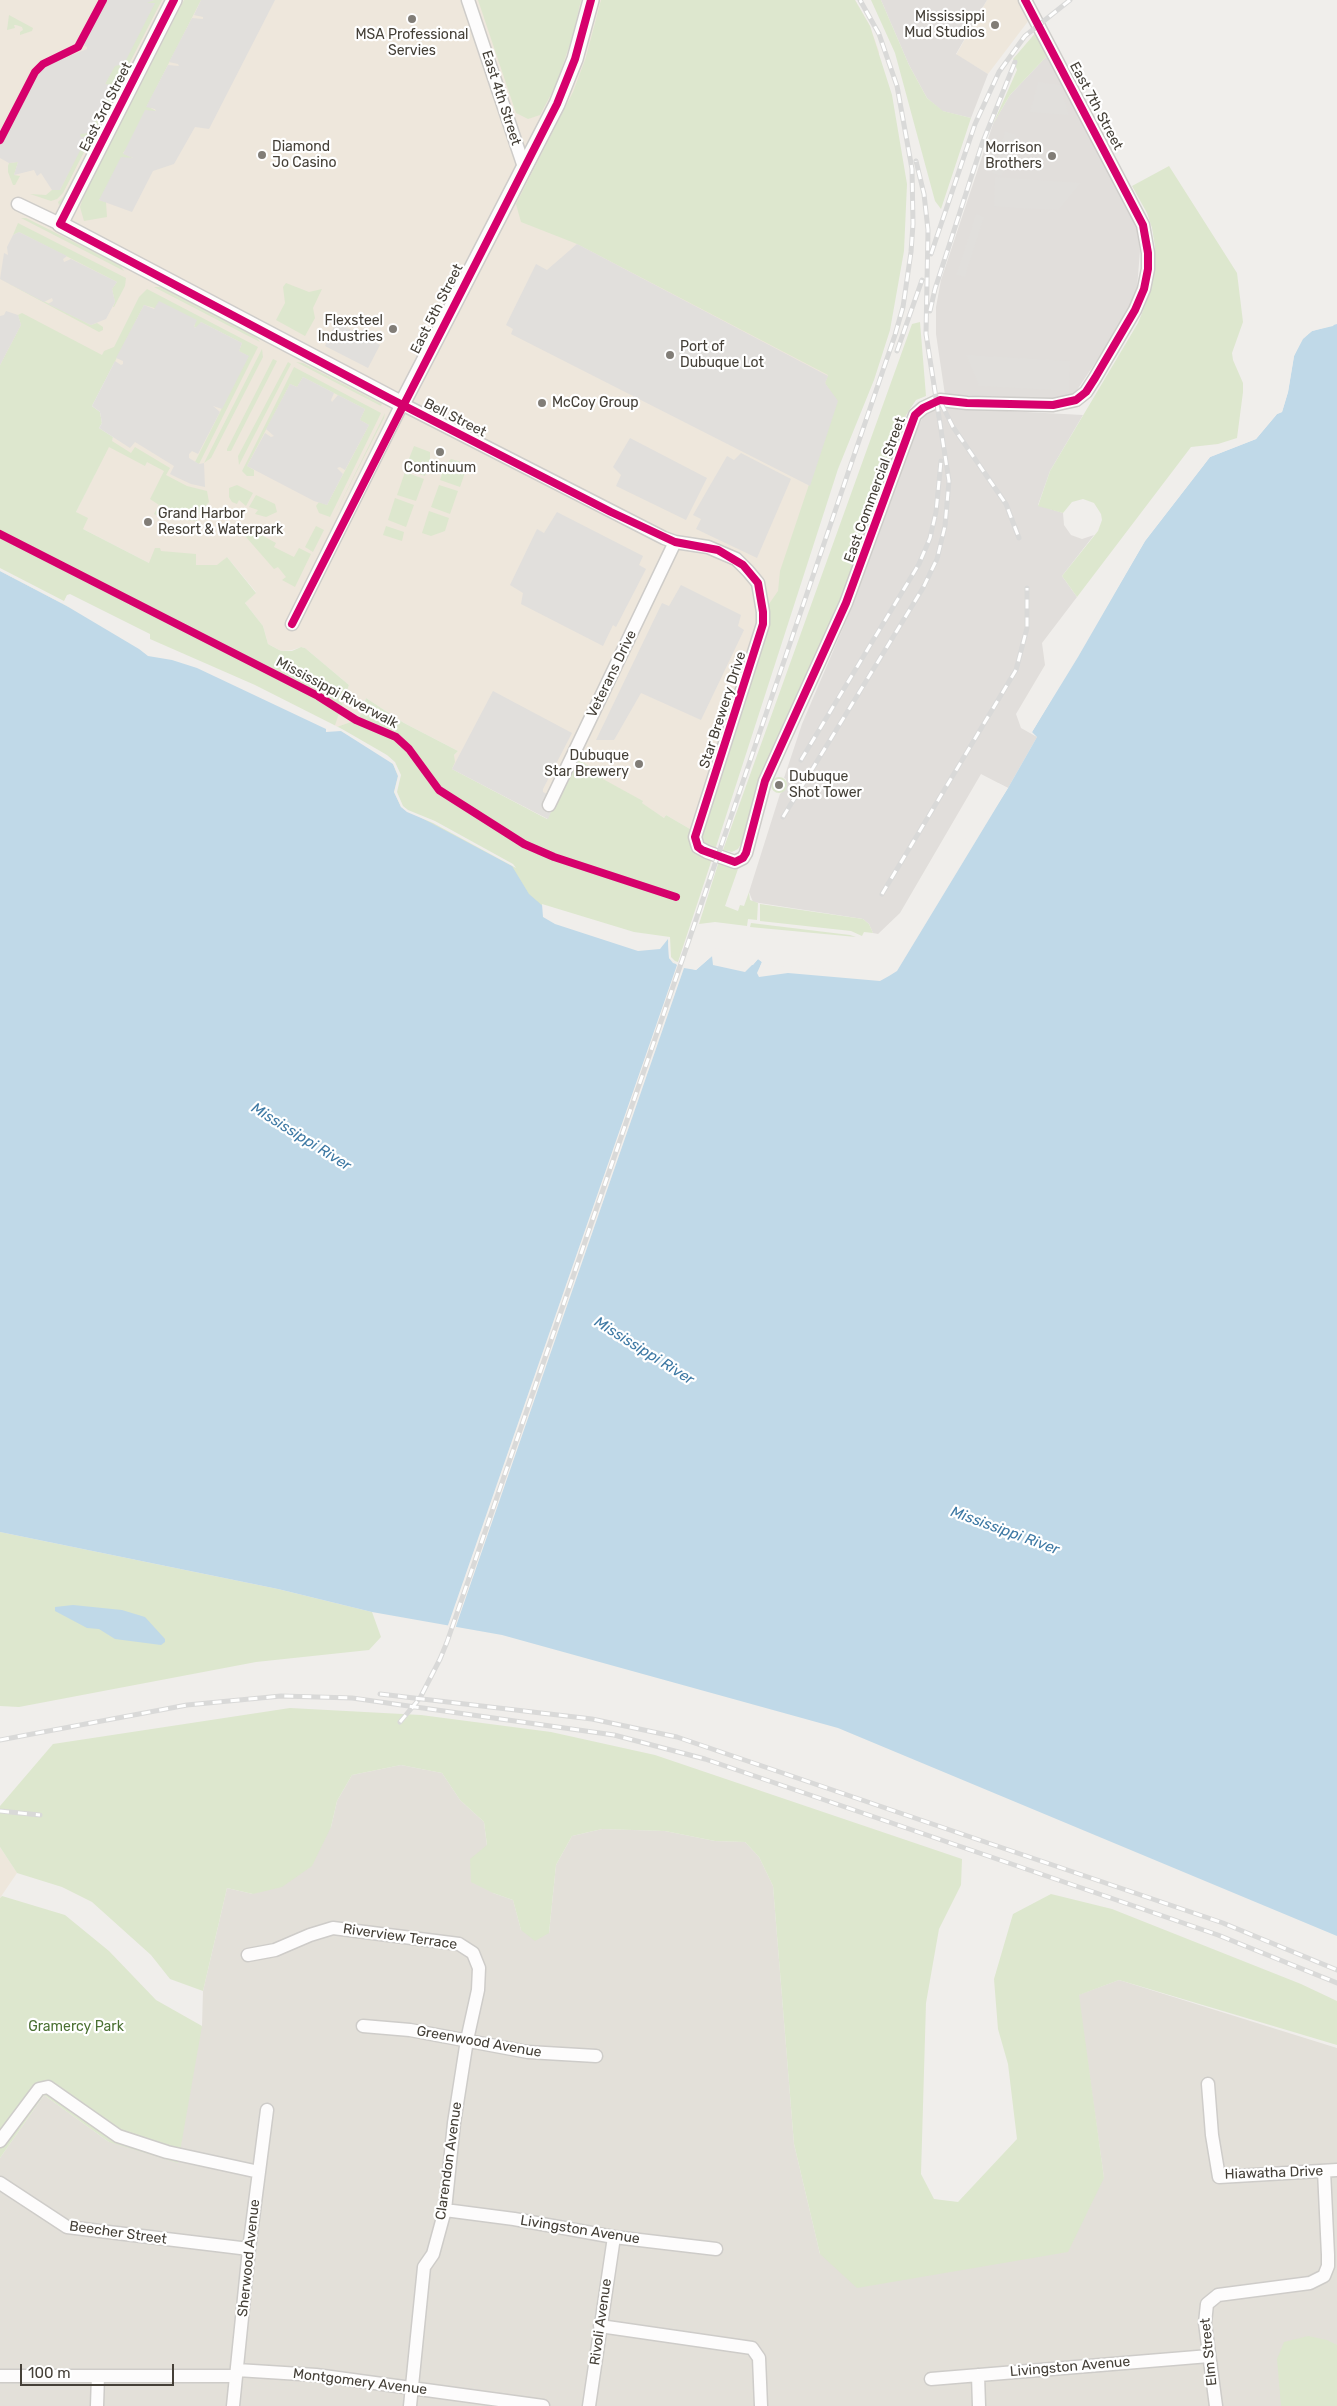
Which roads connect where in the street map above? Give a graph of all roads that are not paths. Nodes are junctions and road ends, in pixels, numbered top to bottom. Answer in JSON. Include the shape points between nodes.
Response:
{"nodes":[{"id":1,"x":174,"y":0,"type":"edge"},
{"id":2,"x":468,"y":0,"type":"edge"},
{"id":3,"x":591,"y":0,"type":"edge"},
{"id":4,"x":1025,"y":0,"type":"edge"},
{"id":5,"x":524,"y":167,"type":"junction"},
{"id":6,"x":18,"y":204,"type":"dead end"},
{"id":7,"x":60,"y":224,"type":"junction"},
{"id":8,"x":1143,"y":225,"type":"joint"},
{"id":9,"x":402,"y":404,"type":"junction"},
{"id":10,"x":675,"y":542,"type":"junction"},
{"id":11,"x":758,"y":583,"type":"joint"},
{"id":12,"x":292,"y":624,"type":"dead end"},
{"id":13,"x":549,"y":805,"type":"dead end"},
{"id":14,"x":696,"y":842,"type":"joint"},
{"id":15,"x":466,"y":1947,"type":"joint"},
{"id":16,"x":248,"y":1955,"type":"dead end"},
{"id":17,"x":363,"y":2026,"type":"dead end"},
{"id":18,"x":467,"y":2040,"type":"junction"},
{"id":19,"x":596,"y":2056,"type":"dead end"},
{"id":20,"x":1208,"y":2084,"type":"dead end"},
{"id":21,"x":267,"y":2110,"type":"dead end"},
{"id":22,"x":0,"y":2141,"type":"edge"},
{"id":23,"x":1331,"y":2170,"type":"edge"},
{"id":24,"x":259,"y":2172,"type":"junction"},
{"id":25,"x":0,"y":2182,"type":"edge"},
{"id":26,"x":445,"y":2210,"type":"junction"},
{"id":27,"x":614,"y":2237,"type":"junction"},
{"id":28,"x":249,"y":2249,"type":"junction"},
{"id":29,"x":716,"y":2249,"type":"dead end"},
{"id":30,"x":600,"y":2326,"type":"junction"},
{"id":31,"x":1209,"y":2356,"type":"junction"},
{"id":32,"x":236,"y":2373,"type":"junction"},
{"id":33,"x":978,"y":2375,"type":"junction"},
{"id":34,"x":0,"y":2376,"type":"edge"},
{"id":35,"x":98,"y":2376,"type":"junction"},
{"id":36,"x":931,"y":2379,"type":"dead end"},
{"id":37,"x":413,"y":2389,"type":"junction"},
{"id":38,"x":97,"y":2406,"type":"edge"},
{"id":39,"x":233,"y":2406,"type":"edge"},
{"id":40,"x":410,"y":2406,"type":"edge"},
{"id":41,"x":543,"y":2406,"type":"edge"},
{"id":42,"x":589,"y":2406,"type":"edge"},
{"id":43,"x":761,"y":2406,"type":"edge"},
{"id":44,"x":980,"y":2406,"type":"edge"},
{"id":45,"x":1216,"y":2406,"type":"edge"}],
"edges":[{"from":1,"to":7,"type":"street","name":"East 3rd Street"},
{"from":2,"to":5,"type":"street","name":"East 4th Street"},
{"from":3,"to":5,"type":"street","name":"East 5th Street","via":[[567,82]]},
{"from":4,"to":8,"type":"street","name":"East 7th Street"},
{"from":5,"to":9,"type":"street","name":"East 5th Street"},
{"from":6,"to":7,"type":"street","name":"Bell Street"},
{"from":7,"to":9,"type":"street","name":"Bell Street"},
{"from":8,"to":14,"type":"street","name":"East Commercial Street","via":[[1148,253],[1144,289],[1121,335],[1086,392],[1076,400],[1053,405],[940,400],[915,415],[846,603],[766,781],[746,853],[735,862],[707,852]]},
{"from":9,"to":10,"type":"street","name":"Bell Street"},
{"from":9,"to":12,"type":"street","name":"East 5th Street"},
{"from":10,"to":11,"type":"street","name":"Bell Street","via":[[724,553],[744,565]]},
{"from":10,"to":13,"type":"street","name":"Veterans Drive"},
{"from":11,"to":14,"type":"street","name":"Star Brewery Drive","via":[[763,624],[696,832]]},
{"from":15,"to":16,"type":"street","name":"Riverview Terrace","via":[[333,1928],[275,1950]]},
{"from":15,"to":18,"type":"street","name":"Clarendon Avenue","via":[[473,1953],[479,1968],[478,1990]]},
{"from":17,"to":18,"type":"street","name":"Greenwood Avenue"},
{"from":18,"to":19,"type":"street","name":"Greenwood Avenue","via":[[551,2055]]},
{"from":18,"to":26,"type":"street","name":"Clarendon Avenue"},
{"from":20,"to":23,"type":"street","name":"Hiawatha Drive","via":[[1219,2177]]},
{"from":21,"to":24,"type":"street","name":"Sherwood Avenue"},
{"from":22,"to":24,"type":"street","via":[[38,2089],[48,2087],[118,2136],[167,2152]]},
{"from":23,"to":31,"type":"street","name":"Elm Street","via":[[1328,2266],[1324,2276],[1310,2283],[1218,2295],[1207,2304],[1204,2312]]},
{"from":24,"to":28,"type":"street","name":"Sherwood Avenue"},
{"from":25,"to":28,"type":"street","name":"Beecher Street","via":[[66,2227]]},
{"from":26,"to":27,"type":"street","name":"Livingston Avenue"},
{"from":26,"to":37,"type":"street","name":"Clarendon Avenue","via":[[433,2254],[424,2267]]},
{"from":27,"to":29,"type":"street","name":"Livingston Avenue"},
{"from":27,"to":30,"type":"street","name":"Rivoli Avenue"},
{"from":28,"to":32,"type":"street","name":"Sherwood Avenue"},
{"from":30,"to":42,"type":"street","name":"Rivoli Avenue"},
{"from":30,"to":43,"type":"street","via":[[752,2348],[759,2358]]},
{"from":31,"to":33,"type":"street","name":"Livingston Avenue"},
{"from":31,"to":45,"type":"street","name":"Elm Street"},
{"from":32,"to":35,"type":"street","name":"Montgomery Avenue"},
{"from":32,"to":37,"type":"street","name":"Montgomery Avenue","via":[[316,2375]]},
{"from":32,"to":39,"type":"street","name":"Sherwood Avenue"},
{"from":33,"to":36,"type":"street","name":"Livingston Avenue"},
{"from":33,"to":44,"type":"street"},
{"from":34,"to":35,"type":"street","name":"Montgomery Avenue"},
{"from":35,"to":38,"type":"street"},
{"from":37,"to":40,"type":"street","name":"Clarendon Avenue"},
{"from":37,"to":41,"type":"street","name":"Montgomery Avenue"}]}
